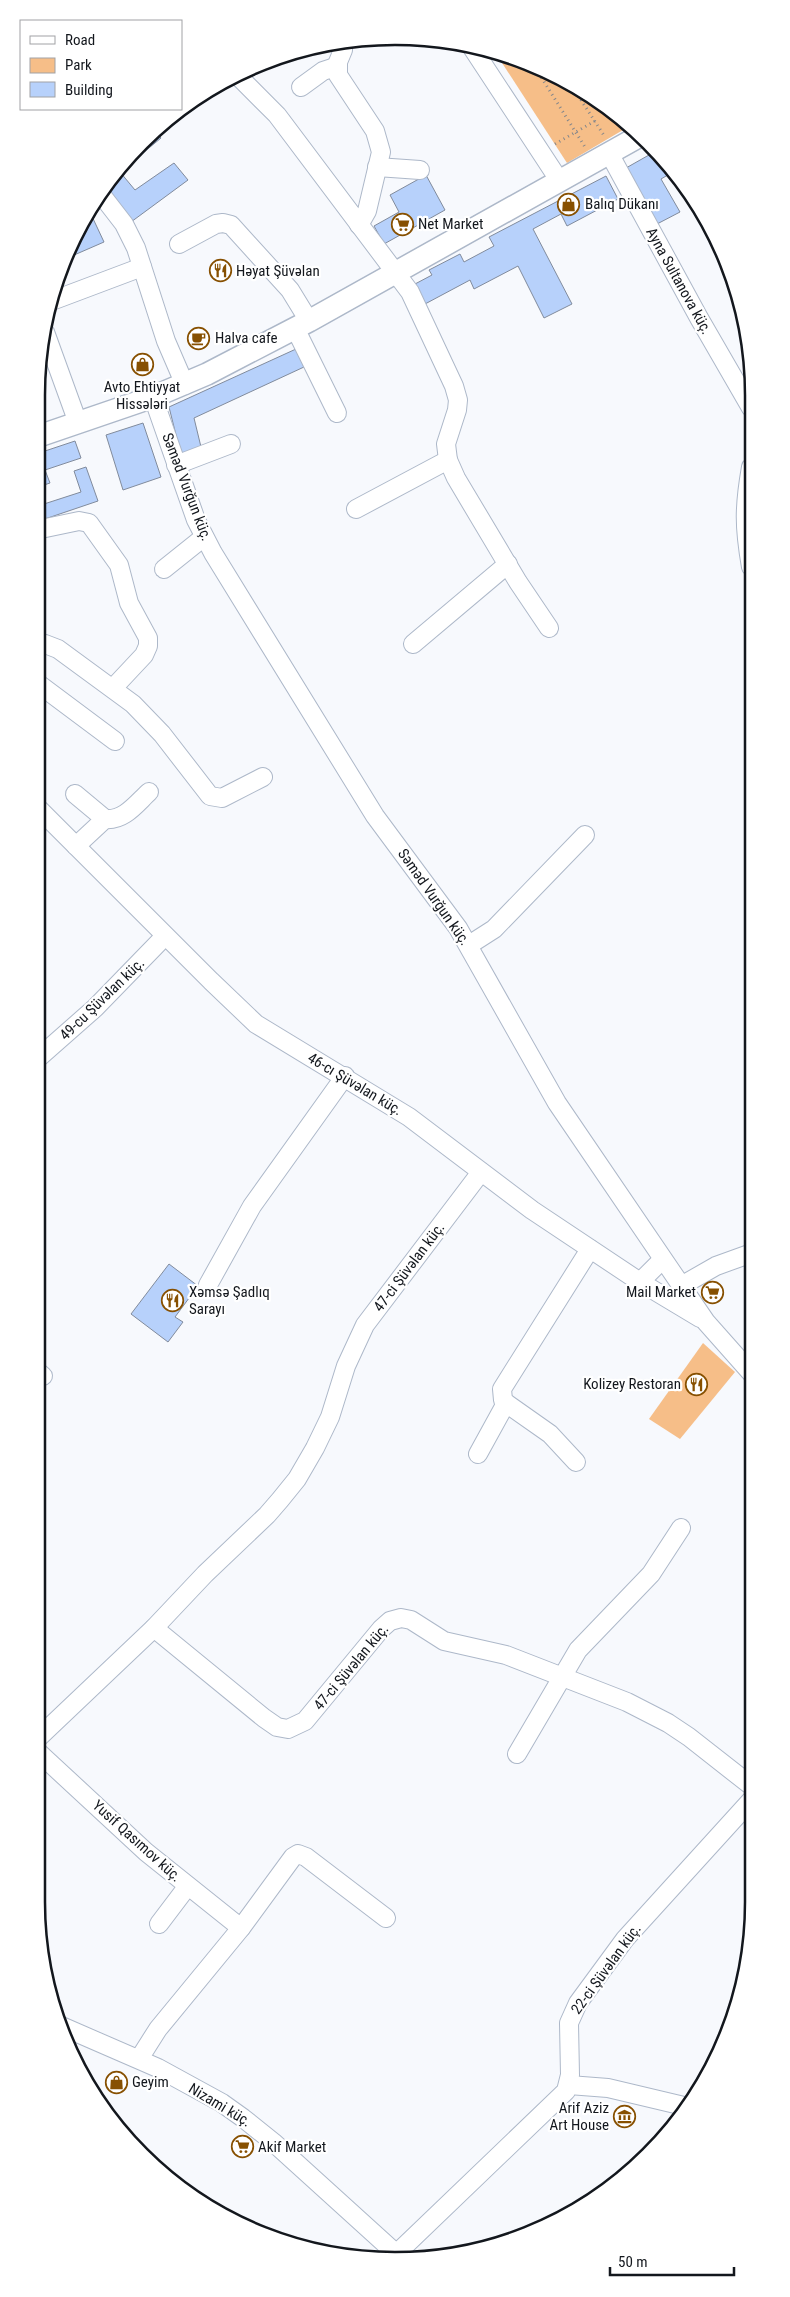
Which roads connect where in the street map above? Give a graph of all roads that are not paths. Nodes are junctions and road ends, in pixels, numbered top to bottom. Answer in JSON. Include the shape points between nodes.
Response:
{"nodes":[{"id":1,"x":343,"y":49,"type":"edge"},
{"id":2,"x":477,"y":55,"type":"edge"},
{"id":3,"x":338,"y":66,"type":"junction"},
{"id":4,"x":242,"y":80,"type":"edge"},
{"id":5,"x":301,"y":87,"type":"dead end"},
{"id":6,"x":633,"y":139,"type":"edge"},
{"id":7,"x":608,"y":146,"type":"junction"},
{"id":8,"x":377,"y":168,"type":"junction"},
{"id":9,"x":420,"y":170,"type":"dead end"},
{"id":10,"x":559,"y":180,"type":"junction"},
{"id":11,"x":105,"y":200,"type":"edge"},
{"id":12,"x":359,"y":225,"type":"junction"},
{"id":13,"x":179,"y":244,"type":"dead end"},
{"id":14,"x":142,"y":267,"type":"junction"},
{"id":15,"x":396,"y":272,"type":"junction"},
{"id":16,"x":59,"y":298,"type":"edge"},
{"id":17,"x":302,"y":325,"type":"junction"},
{"id":18,"x":49,"y":345,"type":"edge"},
{"id":19,"x":185,"y":385,"type":"junction"},
{"id":20,"x":153,"y":397,"type":"junction"},
{"id":21,"x":745,"y":398,"type":"edge"},
{"id":22,"x":337,"y":413,"type":"dead end"},
{"id":23,"x":78,"y":423,"type":"junction"},
{"id":24,"x":45,"y":434,"type":"edge"},
{"id":25,"x":231,"y":444,"type":"dead end"},
{"id":26,"x":448,"y":460,"type":"junction"},
{"id":27,"x":176,"y":465,"type":"junction"},
{"id":28,"x":745,"y":501,"type":"edge"},
{"id":29,"x":356,"y":509,"type":"dead end"},
{"id":30,"x":745,"y":522,"type":"edge"},
{"id":31,"x":45,"y":528,"type":"edge"},
{"id":32,"x":204,"y":537,"type":"junction"},
{"id":33,"x":508,"y":564,"type":"junction"},
{"id":34,"x":164,"y":569,"type":"dead end"},
{"id":35,"x":549,"y":628,"type":"dead end"},
{"id":36,"x":45,"y":644,"type":"edge"},
{"id":37,"x":413,"y":644,"type":"dead end"},
{"id":38,"x":114,"y":688,"type":"junction"},
{"id":39,"x":45,"y":689,"type":"edge"},
{"id":40,"x":115,"y":741,"type":"dead end"},
{"id":41,"x":263,"y":777,"type":"dead end"},
{"id":42,"x":149,"y":792,"type":"dead end"},
{"id":43,"x":75,"y":794,"type":"dead end"},
{"id":44,"x":45,"y":815,"type":"edge"},
{"id":45,"x":105,"y":820,"type":"junction"},
{"id":46,"x":585,"y":835,"type":"dead end"},
{"id":47,"x":76,"y":846,"type":"junction"},
{"id":48,"x":165,"y":936,"type":"junction"},
{"id":49,"x":469,"y":945,"type":"junction"},
{"id":50,"x":45,"y":1052,"type":"edge"},
{"id":51,"x":345,"y":1076,"type":"junction"},
{"id":52,"x":481,"y":1172,"type":"junction"},
{"id":53,"x":590,"y":1249,"type":"junction"},
{"id":54,"x":745,"y":1256,"type":"edge"},
{"id":55,"x":662,"y":1260,"type":"junction"},
{"id":56,"x":640,"y":1282,"type":"junction"},
{"id":57,"x":208,"y":1285,"type":"dead end"},
{"id":58,"x":681,"y":1286,"type":"junction"},
{"id":59,"x":706,"y":1322,"type":"junction"},
{"id":60,"x":745,"y":1366,"type":"edge"},
{"id":61,"x":506,"y":1403,"type":"junction"},
{"id":62,"x":478,"y":1454,"type":"dead end"},
{"id":63,"x":576,"y":1462,"type":"dead end"},
{"id":64,"x":681,"y":1528,"type":"dead end"},
{"id":65,"x":154,"y":1628,"type":"junction"},
{"id":66,"x":562,"y":1678,"type":"junction"},
{"id":67,"x":45,"y":1731,"type":"edge"},
{"id":68,"x":518,"y":1754,"type":"dead end"},
{"id":69,"x":45,"y":1758,"type":"edge"},
{"id":70,"x":745,"y":1780,"type":"edge"},
{"id":71,"x":745,"y":1807,"type":"edge"},
{"id":72,"x":187,"y":1887,"type":"junction"},
{"id":73,"x":386,"y":1918,"type":"dead end"},
{"id":74,"x":159,"y":1924,"type":"dead end"},
{"id":75,"x":241,"y":1928,"type":"junction"},
{"id":76,"x":70,"y":2029,"type":"edge"},
{"id":77,"x":139,"y":2059,"type":"junction"},
{"id":78,"x":569,"y":2084,"type":"junction"},
{"id":79,"x":680,"y":2105,"type":"edge"},
{"id":80,"x":390,"y":2252,"type":"edge"},
{"id":81,"x":401,"y":2252,"type":"edge"}],
"edges":[{"from":1,"to":3,"type":"street"},
{"from":2,"to":10,"type":"street"},
{"from":3,"to":5,"type":"street","via":[[322,71]]},
{"from":3,"to":8,"type":"street","via":[[340,80],[375,131],[381,152]]},
{"from":4,"to":12,"type":"street","via":[[277,115]]},
{"from":6,"to":7,"type":"main road"},
{"from":7,"to":10,"type":"main road"},
{"from":7,"to":21,"type":"street","name":"Ayna Sultanova küç."},
{"from":8,"to":9,"type":"street"},
{"from":8,"to":12,"type":"street","via":[[367,211]]},
{"from":10,"to":15,"type":"main road"},
{"from":11,"to":14,"type":"street","via":[[131,238]]},
{"from":12,"to":15,"type":"street"},
{"from":13,"to":17,"type":"street","via":[[216,224],[231,225],[290,290]]},
{"from":14,"to":16,"type":"street"},
{"from":14,"to":19,"type":"street","via":[[166,341]]},
{"from":15,"to":17,"type":"main road"},
{"from":15,"to":26,"type":"street","via":[[420,309],[458,400],[446,444]]},
{"from":17,"to":19,"type":"main road"},
{"from":17,"to":22,"type":"street"},
{"from":18,"to":23,"type":"street"},
{"from":19,"to":20,"type":"main road"},
{"from":20,"to":23,"type":"main road"},
{"from":20,"to":27,"type":"street","name":"Səməd Vurğun küç."},
{"from":23,"to":24,"type":"main road"},
{"from":25,"to":27,"type":"street"},
{"from":26,"to":29,"type":"street"},
{"from":26,"to":33,"type":"street"},
{"from":27,"to":32,"type":"street","name":"Səməd Vurğun küç."},
{"from":28,"to":30,"type":"street"},
{"from":31,"to":38,"type":"street","via":[[79,521],[89,523],[119,565],[125,595],[145,629],[148,646]]},
{"from":32,"to":34,"type":"street"},
{"from":32,"to":49,"type":"street","name":"Səməd Vurğun küç.","via":[[375,816]]},
{"from":33,"to":35,"type":"street"},
{"from":33,"to":37,"type":"street"},
{"from":36,"to":38,"type":"street","via":[[58,649]]},
{"from":38,"to":41,"type":"street","via":[[148,718],[210,796],[222,798]]},
{"from":39,"to":40,"type":"street"},
{"from":42,"to":45,"type":"street","via":[[122,817]]},
{"from":43,"to":45,"type":"street"},
{"from":44,"to":47,"type":"street","name":"46-cı Şüvəlan küç."},
{"from":45,"to":47,"type":"street"},
{"from":46,"to":49,"type":"street","via":[[494,929]]},
{"from":47,"to":48,"type":"street","name":"46-cı Şüvəlan küç."},
{"from":48,"to":50,"type":"street","name":"49-cu Şüvəlan küç.","via":[[95,1008]]},
{"from":48,"to":51,"type":"street","name":"46-cı Şüvəlan küç.","via":[[256,1024]]},
{"from":49,"to":55,"type":"street","name":"Səməd Vurğun küç.","via":[[556,1103]]},
{"from":51,"to":52,"type":"street","name":"46-cı Şüvəlan küç.","via":[[426,1129]]},
{"from":51,"to":57,"type":"street","via":[[252,1206]]},
{"from":52,"to":53,"type":"street","name":"46-cı Şüvəlan küç."},
{"from":52,"to":65,"type":"street","name":"47-ci Şüvəlan küç.","via":[[365,1325],[346,1366],[330,1417],[297,1479],[267,1516],[228,1550]]},
{"from":53,"to":56,"type":"street","name":"46-cı Şüvəlan küç."},
{"from":53,"to":61,"type":"street","via":[[502,1389]]},
{"from":54,"to":58,"type":"street","via":[[716,1266]]},
{"from":55,"to":56,"type":"street"},
{"from":55,"to":58,"type":"street","name":"Səməd Vurğun küç."},
{"from":56,"to":59,"type":"street","name":"46-cı Şüvəlan küç."},
{"from":58,"to":59,"type":"street","name":"Səməd Vurğun küç."},
{"from":59,"to":60,"type":"street","name":"Səməd Vurğun küç."},
{"from":61,"to":62,"type":"street"},
{"from":61,"to":63,"type":"street","via":[[550,1434]]},
{"from":64,"to":66,"type":"street","via":[[651,1574],[578,1650]]},
{"from":65,"to":66,"type":"street","name":"47-ci Şüvəlan küç.","via":[[264,1718],[277,1727],[288,1729],[305,1721],[381,1630],[390,1621],[401,1618],[411,1620],[444,1641],[506,1655]]},
{"from":65,"to":67,"type":"street","name":"47-ci Şüvəlan küç."},
{"from":66,"to":68,"type":"street"},
{"from":66,"to":70,"type":"street","name":"47-ci Şüvəlan küç.","via":[[627,1702],[668,1723]]},
{"from":69,"to":72,"type":"street","name":"Yusif Qasımov küç."},
{"from":71,"to":78,"type":"street","name":"22-ci Şüvəlan küç.","via":[[625,1938],[578,2003],[569,2023]]},
{"from":72,"to":74,"type":"street"},
{"from":72,"to":75,"type":"street","name":"Yusif Qasımov küç."},
{"from":73,"to":75,"type":"street","via":[[298,1854]]},
{"from":75,"to":77,"type":"street","via":[[158,2029]]},
{"from":76,"to":77,"type":"street","name":"Nizami küç."},
{"from":77,"to":80,"type":"street","name":"Nizami küç.","via":[[222,2104],[257,2128]]},
{"from":78,"to":79,"type":"street","via":[[608,2088]]},
{"from":78,"to":81,"type":"street","via":[[561,2097],[512,2140]]}]}
